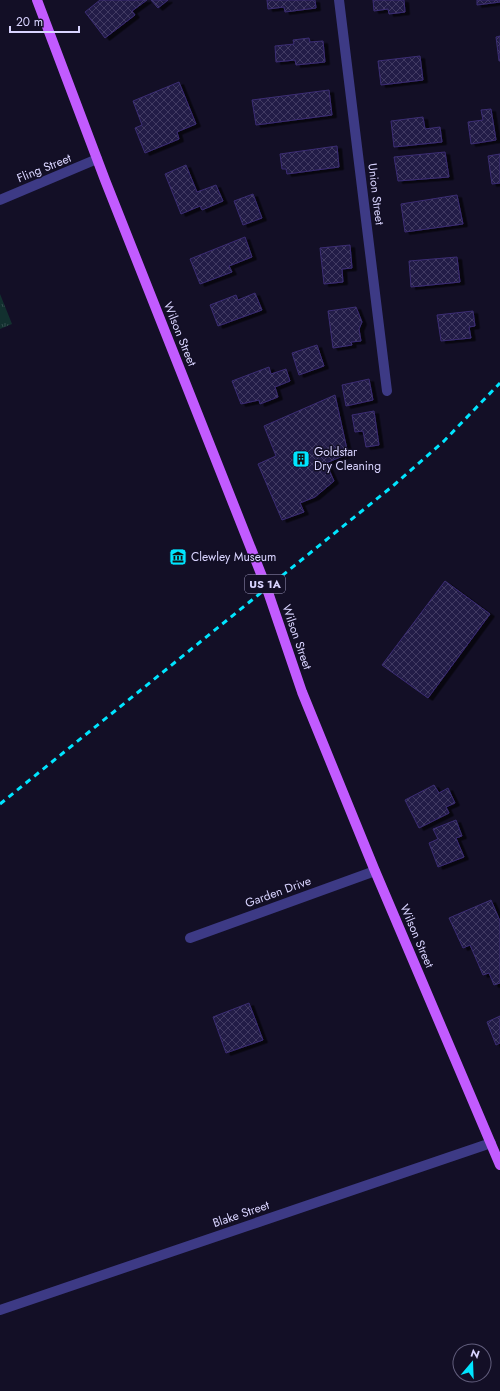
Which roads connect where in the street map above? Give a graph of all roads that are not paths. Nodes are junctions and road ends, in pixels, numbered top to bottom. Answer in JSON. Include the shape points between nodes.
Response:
{"nodes":[{"id":1,"x":37,"y":0,"type":"edge"},
{"id":2,"x":339,"y":0,"type":"edge"},
{"id":3,"x":98,"y":159,"type":"junction"},
{"id":4,"x":0,"y":200,"type":"edge"},
{"id":5,"x":387,"y":391,"type":"dead end"},
{"id":6,"x":375,"y":871,"type":"junction"},
{"id":7,"x":190,"y":938,"type":"dead end"},
{"id":8,"x":491,"y":1143,"type":"junction"},
{"id":9,"x":500,"y":1165,"type":"edge"},
{"id":10,"x":0,"y":1310,"type":"edge"}],
"edges":[{"from":1,"to":3,"type":"main road","name":"Wilson Street","number":"US 1A"},
{"from":2,"to":5,"type":"street","name":"Union Street"},
{"from":3,"to":4,"type":"street","name":"Fling Street"},
{"from":3,"to":6,"type":"main road","name":"Wilson Street","number":"US 1A","via":[[267,589],[302,692]]},
{"from":6,"to":7,"type":"street","name":"Garden Drive"},
{"from":6,"to":8,"type":"main road","name":"Wilson Street","number":"US 1A"},
{"from":8,"to":9,"type":"main road","name":"Wilson Street","number":"US 1A"},
{"from":8,"to":10,"type":"street","name":"Blake Street"}]}
